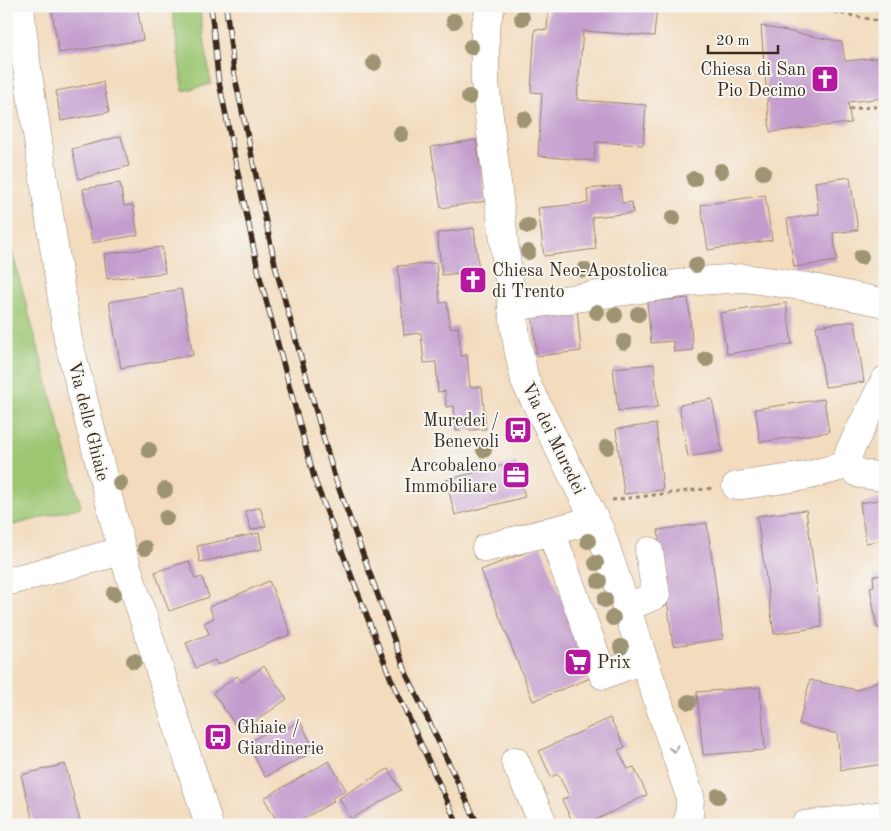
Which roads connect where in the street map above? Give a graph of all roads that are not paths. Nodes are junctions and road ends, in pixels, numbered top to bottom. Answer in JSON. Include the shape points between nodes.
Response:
{"nodes":[{"id":1,"x":20,"y":6,"type":"edge"},
{"id":2,"x":491,"y":6,"type":"edge"},
{"id":3,"x":885,"y":303,"type":"edge"},
{"id":4,"x":512,"y":307,"type":"junction"},
{"id":5,"x":885,"y":380,"type":"edge"},
{"id":6,"x":847,"y":465,"type":"junction"},
{"id":7,"x":885,"y":477,"type":"edge"},
{"id":8,"x":736,"y":486,"type":"road end"},
{"id":9,"x":603,"y":510,"type":"junction"},
{"id":10,"x":551,"y":531,"type":"junction"},
{"id":11,"x":486,"y":548,"type":"dead end"},
{"id":12,"x":649,"y":551,"type":"dead end"},
{"id":13,"x":122,"y":552,"type":"junction"},
{"id":14,"x":6,"y":582,"type":"edge"},
{"id":15,"x":626,"y":608,"type":"junction"},
{"id":16,"x":643,"y":660,"type":"junction"},
{"id":17,"x":515,"y":762,"type":"dead end"},
{"id":18,"x":885,"y":814,"type":"edge"},
{"id":19,"x":814,"y":824,"type":"edge"},
{"id":20,"x":209,"y":825,"type":"edge"},
{"id":21,"x":544,"y":825,"type":"edge"},
{"id":22,"x":686,"y":825,"type":"edge"}],
"edges":[{"from":1,"to":13,"type":"street","name":"Via delle Ghiaie","via":[[68,339]]},
{"from":2,"to":4,"type":"street","name":"Via dei Muredei","via":[[485,27],[484,83]]},
{"from":3,"to":4,"type":"street","via":[[744,278],[698,281]]},
{"from":4,"to":9,"type":"street","name":"Via dei Muredei","via":[[525,381]]},
{"from":5,"to":6,"type":"street","via":[[849,452]]},
{"from":6,"to":7,"type":"street","via":[[860,474]]},
{"from":6,"to":8,"type":"street","via":[[806,476]]},
{"from":9,"to":10,"type":"street"},
{"from":9,"to":15,"type":"street","name":"Via dei Muredei","via":[[600,530]]},
{"from":10,"to":11,"type":"street"},
{"from":10,"to":16,"type":"street","via":[[603,675]]},
{"from":12,"to":15,"type":"street","via":[[656,595]]},
{"from":13,"to":14,"type":"street"},
{"from":13,"to":20,"type":"street","name":"Via delle Ghiaie"},
{"from":15,"to":16,"type":"street","name":"Via dei Muredei"},
{"from":16,"to":22,"type":"street","name":"Via dei Muredei","one_way":true,"via":[[690,796]]},
{"from":17,"to":21,"type":"street"},
{"from":18,"to":19,"type":"street"}]}
